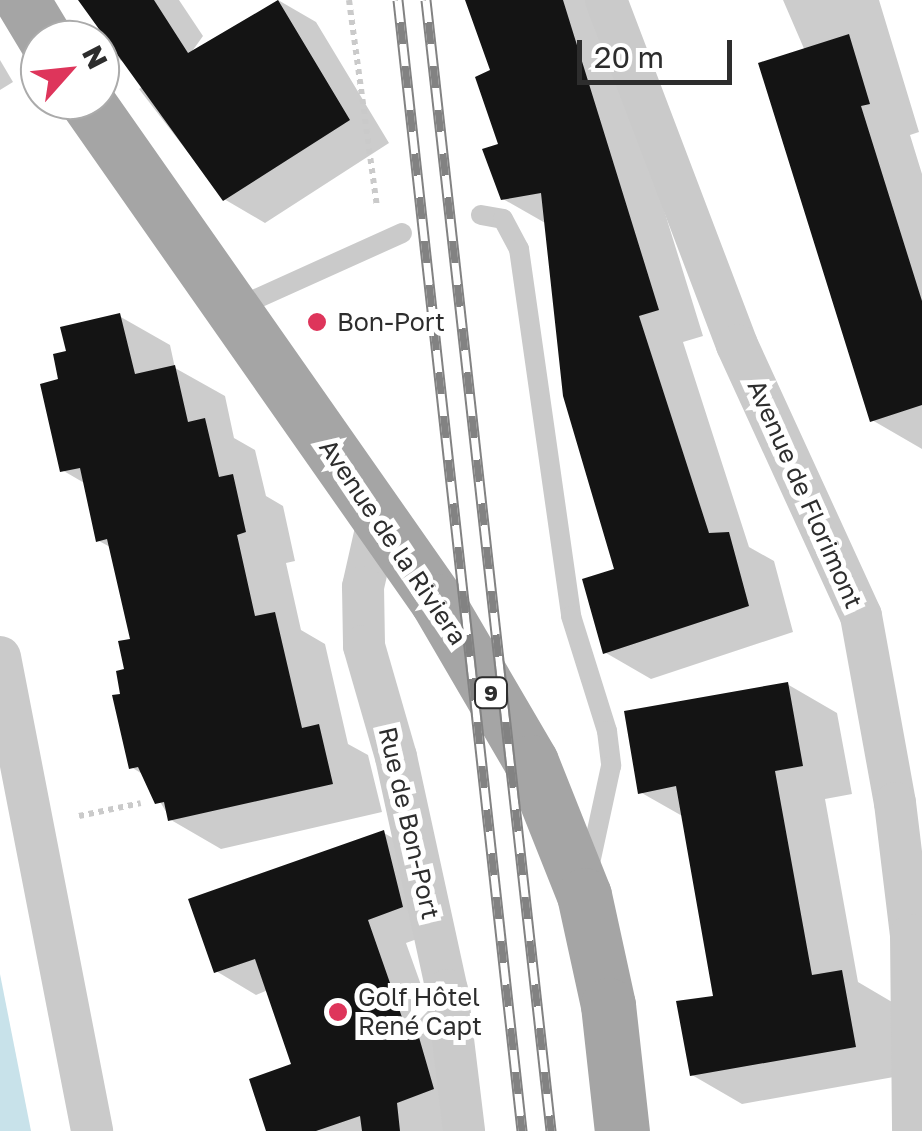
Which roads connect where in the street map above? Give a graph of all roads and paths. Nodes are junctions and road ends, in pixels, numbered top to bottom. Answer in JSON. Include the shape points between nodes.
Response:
{"nodes":[{"id":1,"x":348,"y":0,"type":"edge"},
{"id":2,"x":606,"y":0,"type":"edge"},
{"id":3,"x":100,"y":120,"type":"edge"},
{"id":4,"x":480,"y":215,"type":"dead end"},
{"id":5,"x":402,"y":234,"type":"dead end"},
{"id":6,"x":380,"y":241,"type":"junction"},
{"id":7,"x":232,"y":310,"type":"junction"},
{"id":8,"x":379,"y":516,"type":"junction"},
{"id":9,"x":0,"y":657,"type":"edge"},
{"id":10,"x":142,"y":802,"type":"dead end"},
{"id":11,"x":33,"y":826,"type":"junction"},
{"id":12,"x":584,"y":894,"type":"junction"},
{"id":13,"x":92,"y":1131,"type":"edge"},
{"id":14,"x":464,"y":1131,"type":"edge"},
{"id":15,"x":622,"y":1131,"type":"edge"},
{"id":16,"x":913,"y":1131,"type":"edge"}],
"edges":[{"from":1,"to":6,"type":"path"},
{"from":2,"to":16,"type":"street","name":"Avenue de Florimont","via":[[737,345],[861,616],[896,803],[911,934]]},
{"from":3,"to":7,"type":"main road","number":"9"},
{"from":4,"to":12,"type":"lane","via":[[503,220],[519,249],[571,616],[607,731],[611,766]]},
{"from":5,"to":6,"type":"lane"},
{"from":6,"to":7,"type":"lane"},
{"from":7,"to":8,"type":"main road","name":"Avenue de la Riviera","number":"9"},
{"from":8,"to":12,"type":"main road","name":"Avenue de la Riviera","number":"9","via":[[532,762]]},
{"from":8,"to":14,"type":"street","name":"Rue de Bon-Port","via":[[363,586],[364,646],[444,974]]},
{"from":9,"to":11,"type":"street"},
{"from":10,"to":11,"type":"path"},
{"from":11,"to":13,"type":"street"},
{"from":12,"to":15,"type":"main road","name":"Avenue de la Riviera","number":"9","via":[[608,1004]]}]}
